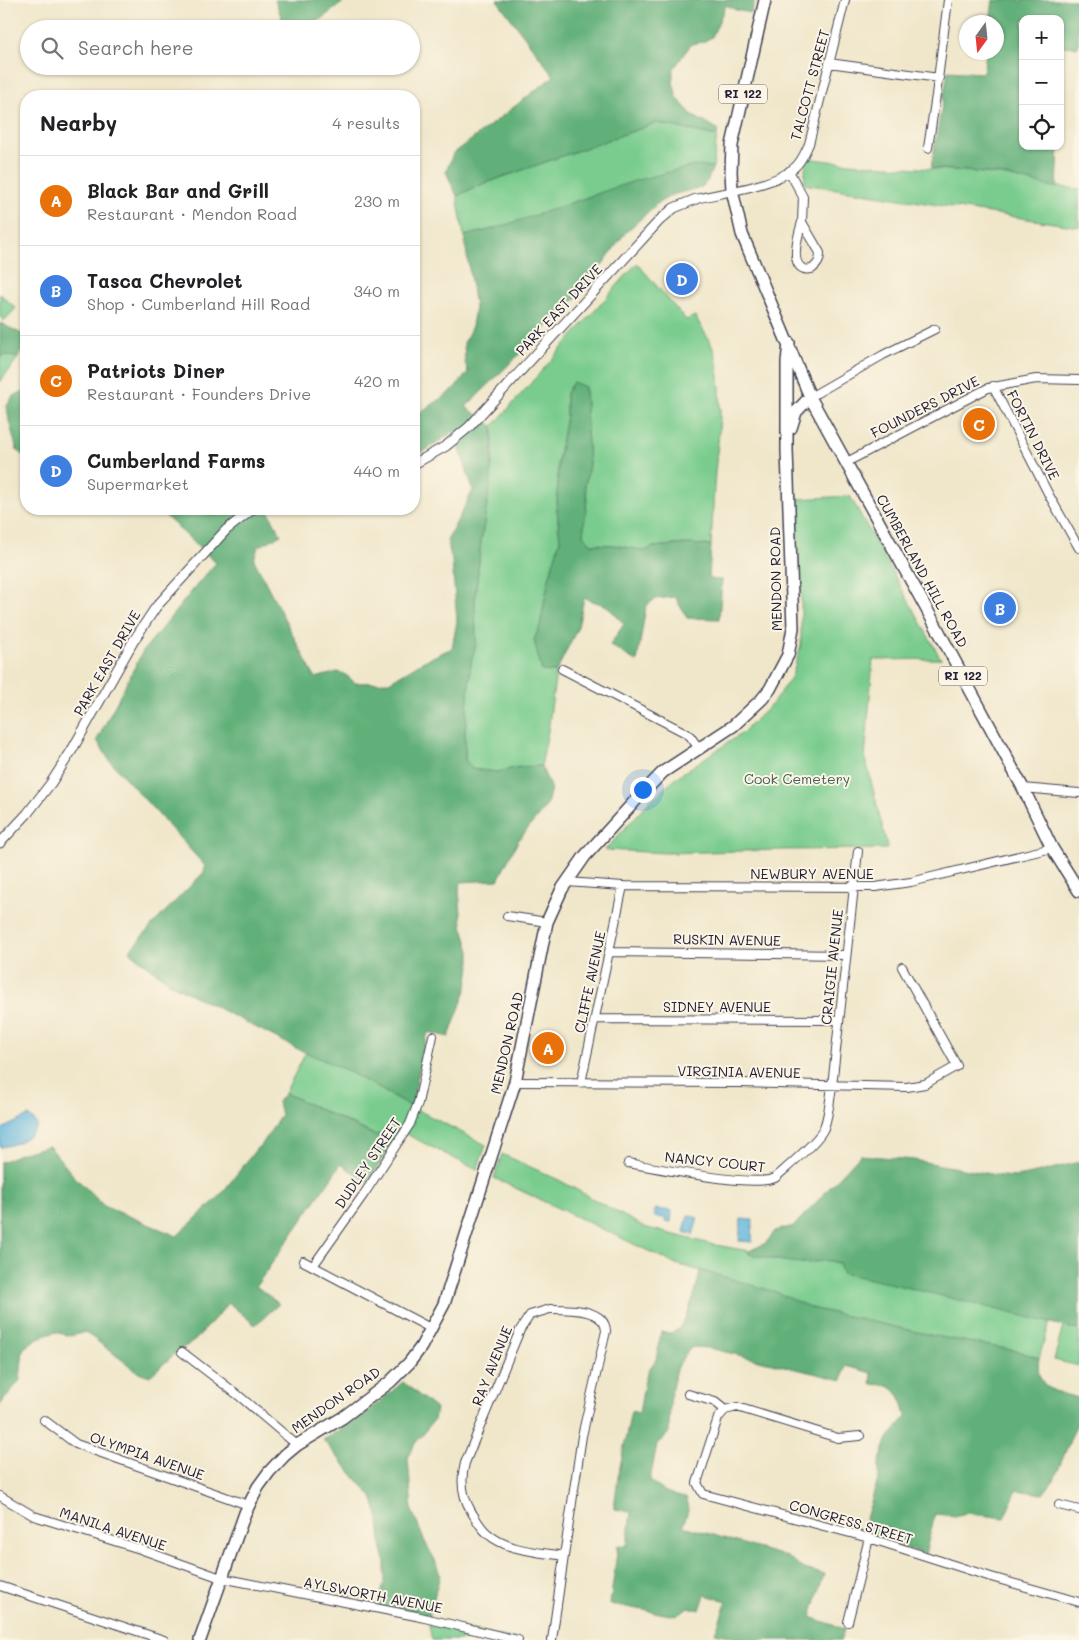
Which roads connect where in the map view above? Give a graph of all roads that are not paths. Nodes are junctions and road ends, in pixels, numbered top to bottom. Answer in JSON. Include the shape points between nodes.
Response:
{"nodes":[{"id":1,"x":766,"y":0,"type":"edge"},
{"id":2,"x":845,"y":0,"type":"edge"},
{"id":3,"x":948,"y":0,"type":"edge"},
{"id":4,"x":829,"y":62,"type":"junction"},
{"id":5,"x":939,"y":78,"type":"junction"},
{"id":6,"x":928,"y":148,"type":"dead end"},
{"id":7,"x":789,"y":171,"type":"junction"},
{"id":8,"x":732,"y":190,"type":"junction"},
{"id":9,"x":696,"y":199,"type":"joint"},
{"id":10,"x":802,"y":222,"type":"junction"},
{"id":11,"x":935,"y":329,"type":"dead end"},
{"id":12,"x":789,"y":344,"type":"junction"},
{"id":13,"x":1079,"y":380,"type":"edge"},
{"id":14,"x":994,"y":386,"type":"junction"},
{"id":15,"x":809,"y":395,"type":"junction"},
{"id":16,"x":787,"y":409,"type":"junction"},
{"id":17,"x":787,"y":450,"type":"junction"},
{"id":18,"x":420,"y":461,"type":"edge"},
{"id":19,"x":846,"y":463,"type":"junction"},
{"id":20,"x":245,"y":515,"type":"edge"},
{"id":21,"x":1079,"y":548,"type":"edge"},
{"id":22,"x":562,"y":669,"type":"dead end"},
{"id":23,"x":700,"y":750,"type":"junction"},
{"id":24,"x":1023,"y":788,"type":"junction"},
{"id":25,"x":1079,"y":793,"type":"edge"},
{"id":26,"x":0,"y":843,"type":"edge"},
{"id":27,"x":1052,"y":848,"type":"junction"},
{"id":28,"x":858,"y":851,"type":"dead end"},
{"id":29,"x":567,"y":882,"type":"junction"},
{"id":30,"x":623,"y":886,"type":"junction"},
{"id":31,"x":853,"y":888,"type":"junction"},
{"id":32,"x":1079,"y":891,"type":"edge"},
{"id":33,"x":507,"y":916,"type":"dead end"},
{"id":34,"x":548,"y":922,"type":"junction"},
{"id":35,"x":609,"y":952,"type":"junction"},
{"id":36,"x":846,"y":955,"type":"junction"},
{"id":37,"x":902,"y":966,"type":"dead end"},
{"id":38,"x":595,"y":1019,"type":"junction"},
{"id":39,"x":839,"y":1020,"type":"junction"},
{"id":40,"x":433,"y":1036,"type":"dead end"},
{"id":41,"x":515,"y":1082,"type":"junction"},
{"id":42,"x":581,"y":1083,"type":"junction"},
{"id":43,"x":832,"y":1086,"type":"junction"},
{"id":44,"x":628,"y":1164,"type":"dead end"},
{"id":45,"x":303,"y":1261,"type":"dead end"},
{"id":46,"x":313,"y":1266,"type":"junction"},
{"id":47,"x":432,"y":1329,"type":"junction"},
{"id":48,"x":182,"y":1352,"type":"dead end"},
{"id":49,"x":688,"y":1394,"type":"dead end"},
{"id":50,"x":724,"y":1410,"type":"junction"},
{"id":51,"x":44,"y":1420,"type":"dead end"},
{"id":52,"x":860,"y":1436,"type":"dead end"},
{"id":53,"x":297,"y":1445,"type":"junction"},
{"id":54,"x":0,"y":1496,"type":"edge"},
{"id":55,"x":248,"y":1505,"type":"junction"},
{"id":56,"x":1058,"y":1505,"type":"dead end"},
{"id":57,"x":1079,"y":1510,"type":"edge"},
{"id":58,"x":869,"y":1538,"type":"junction"},
{"id":59,"x":564,"y":1556,"type":"junction"},
{"id":60,"x":222,"y":1578,"type":"junction"},
{"id":61,"x":0,"y":1586,"type":"edge"},
{"id":62,"x":1079,"y":1602,"type":"edge"},
{"id":63,"x":848,"y":1622,"type":"dead end"},
{"id":64,"x":164,"y":1640,"type":"edge"},
{"id":65,"x":200,"y":1640,"type":"edge"},
{"id":66,"x":518,"y":1640,"type":"edge"},
{"id":67,"x":552,"y":1640,"type":"edge"}],
"edges":[{"from":1,"to":8,"type":"main road","number":"RI 122","via":[[734,130],[730,159]]},
{"from":2,"to":4,"type":"street","name":"TALCOTT STREET"},
{"from":3,"to":5,"type":"street"},
{"from":4,"to":5,"type":"street"},
{"from":4,"to":7,"type":"street","name":"TALCOTT STREET","via":[[809,144],[802,159]]},
{"from":5,"to":6,"type":"street"},
{"from":7,"to":8,"type":"street","name":"TALCOTT STREET","via":[[776,180]]},
{"from":7,"to":10,"type":"street","via":[[802,197]]},
{"from":8,"to":9,"type":"street","name":"PARK EAST DRIVE"},
{"from":8,"to":12,"type":"main road","number":"RI 122","via":[[742,234]]},
{"from":9,"to":18,"type":"street","name":"PARK EAST DRIVE","via":[[674,208],[660,220],[469,427],[438,452]]},
{"from":10,"to":10,"type":"street","via":[[796,258],[803,269],[812,269],[818,264],[820,253]]},
{"from":11,"to":15,"type":"street"},
{"from":12,"to":15,"type":"main road","number":"RI 122"},
{"from":12,"to":16,"type":"main road","name":"MENDON ROAD"},
{"from":13,"to":14,"type":"street","name":"FOUNDERS DRIVE","via":[[1036,380]]},
{"from":14,"to":19,"type":"street","name":"FOUNDERS DRIVE"},
{"from":14,"to":21,"type":"street","name":"FORTIN DRIVE"},
{"from":15,"to":16,"type":"main road","via":[[793,402]]},
{"from":15,"to":17,"type":"main road","name":"MENDON ROAD","via":[[796,412]]},
{"from":15,"to":19,"type":"main road","name":"CUMBERLAND HILL ROAD","number":"RI 122"},
{"from":16,"to":17,"type":"main road","name":"MENDON ROAD"},
{"from":17,"to":23,"type":"main road","name":"MENDON ROAD","via":[[793,628],[788,655],[770,689],[753,708]]},
{"from":19,"to":24,"type":"main road","name":"CUMBERLAND HILL ROAD","number":"RI 122"},
{"from":20,"to":26,"type":"street","name":"PARK EAST DRIVE","via":[[226,530],[156,607],[51,783]]},
{"from":22,"to":23,"type":"street","via":[[684,732]]},
{"from":23,"to":29,"type":"main road","name":"MENDON ROAD","via":[[668,769],[646,789],[585,856]]},
{"from":24,"to":25,"type":"street"},
{"from":24,"to":27,"type":"main road","name":"CUMBERLAND HILL ROAD","number":"RI 122"},
{"from":27,"to":31,"type":"street","name":"NEWBURY AVENUE","via":[[911,882]]},
{"from":27,"to":32,"type":"main road","name":"CUMBERLAND HILL ROAD","number":"RI 122"},
{"from":28,"to":31,"type":"street","name":"CRAIGIE AVENUE"},
{"from":29,"to":30,"type":"street","name":"NEWBURY AVENUE"},
{"from":29,"to":34,"type":"main road","name":"MENDON ROAD"},
{"from":30,"to":31,"type":"street","name":"NEWBURY AVENUE"},
{"from":30,"to":35,"type":"street","name":"CLIFFE AVENUE"},
{"from":31,"to":36,"type":"street","name":"CRAIGIE AVENUE"},
{"from":33,"to":34,"type":"street"},
{"from":34,"to":41,"type":"main road","name":"MENDON ROAD"},
{"from":35,"to":36,"type":"street","name":"RUSKIN AVENUE"},
{"from":35,"to":38,"type":"street","name":"CLIFFE AVENUE"},
{"from":36,"to":39,"type":"street","name":"CRAIGIE AVENUE"},
{"from":37,"to":43,"type":"street","name":"VIRGINIA AVENUE","via":[[957,1066],[918,1086]]},
{"from":38,"to":39,"type":"street","name":"SIDNEY AVENUE"},
{"from":38,"to":42,"type":"street","name":"CLIFFE AVENUE"},
{"from":39,"to":43,"type":"street","name":"CRAIGIE AVENUE"},
{"from":40,"to":46,"type":"street","name":"DUDLEY STREET","via":[[418,1104],[410,1124]]},
{"from":41,"to":42,"type":"street","name":"VIRGINIA AVENUE"},
{"from":41,"to":47,"type":"main road","name":"MENDON ROAD","via":[[444,1304]]},
{"from":42,"to":43,"type":"street","name":"VIRGINIA AVENUE"},
{"from":43,"to":44,"type":"street","name":"NANCY COURT","via":[[822,1131],[769,1181],[748,1181]]},
{"from":45,"to":46,"type":"street"},
{"from":46,"to":47,"type":"street"},
{"from":47,"to":53,"type":"main road","name":"MENDON ROAD","via":[[409,1363],[390,1382],[342,1418]]},
{"from":48,"to":53,"type":"street"},
{"from":49,"to":50,"type":"street","via":[[715,1402]]},
{"from":50,"to":52,"type":"street","via":[[737,1407],[838,1438]]},
{"from":50,"to":58,"type":"street","name":"CONGRESS STREET","via":[[718,1418],[697,1483],[704,1494]]},
{"from":51,"to":55,"type":"street","name":"OLYMPIA AVENUE","via":[[76,1444]]},
{"from":53,"to":55,"type":"main road","name":"MENDON ROAD","via":[[269,1472]]},
{"from":54,"to":60,"type":"street","name":"MANILA AVENUE","via":[[34,1516]]},
{"from":55,"to":60,"type":"main road","name":"MENDON ROAD"},
{"from":56,"to":57,"type":"street"},
{"from":58,"to":62,"type":"street","name":"CONGRESS STREET"},
{"from":58,"to":63,"type":"street"},
{"from":59,"to":59,"type":"street","name":"RAY AVENUE","via":[[582,1436],[606,1326],[597,1316],[588,1313],[550,1309],[530,1315],[520,1330],[465,1463],[462,1482],[464,1500],[487,1534],[518,1548]]},
{"from":59,"to":67,"type":"street","name":"RAY AVENUE"},
{"from":60,"to":65,"type":"main road","name":"MENDON ROAD"},
{"from":60,"to":66,"type":"street","name":"AYLSWORTH AVENUE","via":[[416,1616]]},
{"from":61,"to":64,"type":"street"}]}
